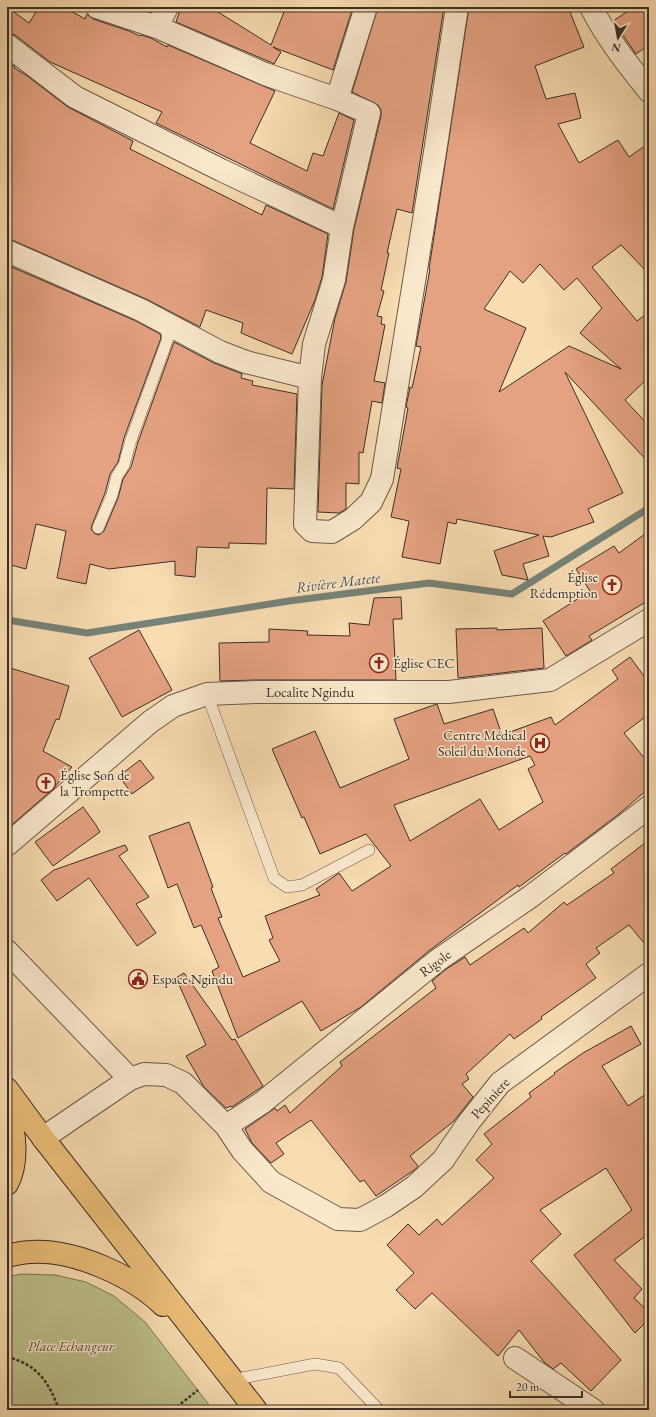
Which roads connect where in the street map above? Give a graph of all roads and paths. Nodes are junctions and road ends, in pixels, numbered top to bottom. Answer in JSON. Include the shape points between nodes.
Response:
{"nodes":[{"id":1,"x":97,"y":7,"type":"edge"},
{"id":2,"x":167,"y":7,"type":"edge"},
{"id":3,"x":366,"y":7,"type":"edge"},
{"id":4,"x":457,"y":7,"type":"edge"},
{"id":5,"x":591,"y":7,"type":"edge"},
{"id":6,"x":157,"y":27,"type":"junction"},
{"id":7,"x":7,"y":46,"type":"edge"},
{"id":8,"x":649,"y":91,"type":"edge"},
{"id":9,"x":337,"y":99,"type":"junction"},
{"id":10,"x":342,"y":227,"type":"junction"},
{"id":11,"x":7,"y":251,"type":"edge"},
{"id":12,"x":164,"y":322,"type":"junction"},
{"id":13,"x":310,"y":378,"type":"junction"},
{"id":14,"x":98,"y":528,"type":"dead end"},
{"id":15,"x":649,"y":620,"type":"edge"},
{"id":16,"x":207,"y":694,"type":"junction"},
{"id":17,"x":649,"y":807,"type":"edge"},
{"id":18,"x":7,"y":845,"type":"edge"},
{"id":19,"x":369,"y":850,"type":"dead end"},
{"id":20,"x":7,"y":951,"type":"edge"},
{"id":21,"x":649,"y":974,"type":"edge"},
{"id":22,"x":130,"y":1079,"type":"junction"},
{"id":23,"x":7,"y":1089,"type":"edge"},
{"id":24,"x":7,"y":1112,"type":"edge"},
{"id":25,"x":226,"y":1126,"type":"junction"},
{"id":26,"x":43,"y":1138,"type":"junction"},
{"id":27,"x":7,"y":1184,"type":"edge"},
{"id":28,"x":7,"y":1256,"type":"edge"},
{"id":29,"x":207,"y":1348,"type":"junction"},
{"id":30,"x":7,"y":1357,"type":"edge"},
{"id":31,"x":515,"y":1358,"type":"dead end"},
{"id":32,"x":232,"y":1380,"type":"junction"},
{"id":33,"x":198,"y":1390,"type":"dead end"},
{"id":34,"x":59,"y":1410,"type":"edge"},
{"id":35,"x":173,"y":1410,"type":"edge"},
{"id":36,"x":256,"y":1410,"type":"edge"},
{"id":37,"x":379,"y":1410,"type":"edge"},
{"id":38,"x":592,"y":1410,"type":"edge"}],
"edges":[{"from":1,"to":6,"type":"street"},
{"from":2,"to":6,"type":"street"},
{"from":3,"to":9,"type":"street"},
{"from":4,"to":13,"type":"street","via":[[382,479],[370,502],[353,519],[332,532],[312,531],[305,524]]},
{"from":5,"to":8,"type":"street","via":[[624,59]]},
{"from":6,"to":9,"type":"street","via":[[265,74]]},
{"from":7,"to":10,"type":"street","via":[[75,97]]},
{"from":9,"to":10,"type":"street","via":[[369,113]]},
{"from":10,"to":13,"type":"street","via":[[334,280],[314,344]]},
{"from":11,"to":12,"type":"street"},
{"from":12,"to":13,"type":"street","via":[[239,360]]},
{"from":12,"to":14,"type":"lane","via":[[168,338],[124,465],[117,476]]},
{"from":15,"to":16,"type":"street","name":"Localite Ngindu","via":[[550,680],[449,692]]},
{"from":16,"to":18,"type":"street","name":"Localite Ngindu","via":[[173,706],[150,722]]},
{"from":16,"to":19,"type":"lane","via":[[274,878],[287,887],[302,885]]},
{"from":17,"to":25,"type":"street","name":"Rigole","via":[[530,897],[438,960],[263,1102]]},
{"from":20,"to":22,"type":"street"},
{"from":21,"to":25,"type":"street","name":"Pepiniere","via":[[500,1083],[443,1160],[414,1187],[360,1220],[338,1219],[270,1182],[242,1150]]},
{"from":22,"to":25,"type":"street","via":[[144,1074],[166,1075],[183,1083]]},
{"from":22,"to":26,"type":"street"},
{"from":23,"to":26,"type":"highway"},
{"from":24,"to":27,"type":"highway","via":[[11,1121],[15,1150]]},
{"from":26,"to":29,"type":"highway"},
{"from":28,"to":29,"type":"highway","via":[[32,1252],[54,1253],[94,1262],[134,1283],[158,1300]]},
{"from":29,"to":32,"type":"highway"},
{"from":30,"to":34,"type":"path","via":[[20,1360],[36,1370],[49,1385]]},
{"from":31,"to":38,"type":"street"},
{"from":32,"to":36,"type":"highway"},
{"from":32,"to":37,"type":"lane","via":[[315,1364],[339,1368]]},
{"from":33,"to":35,"type":"path"}]}
